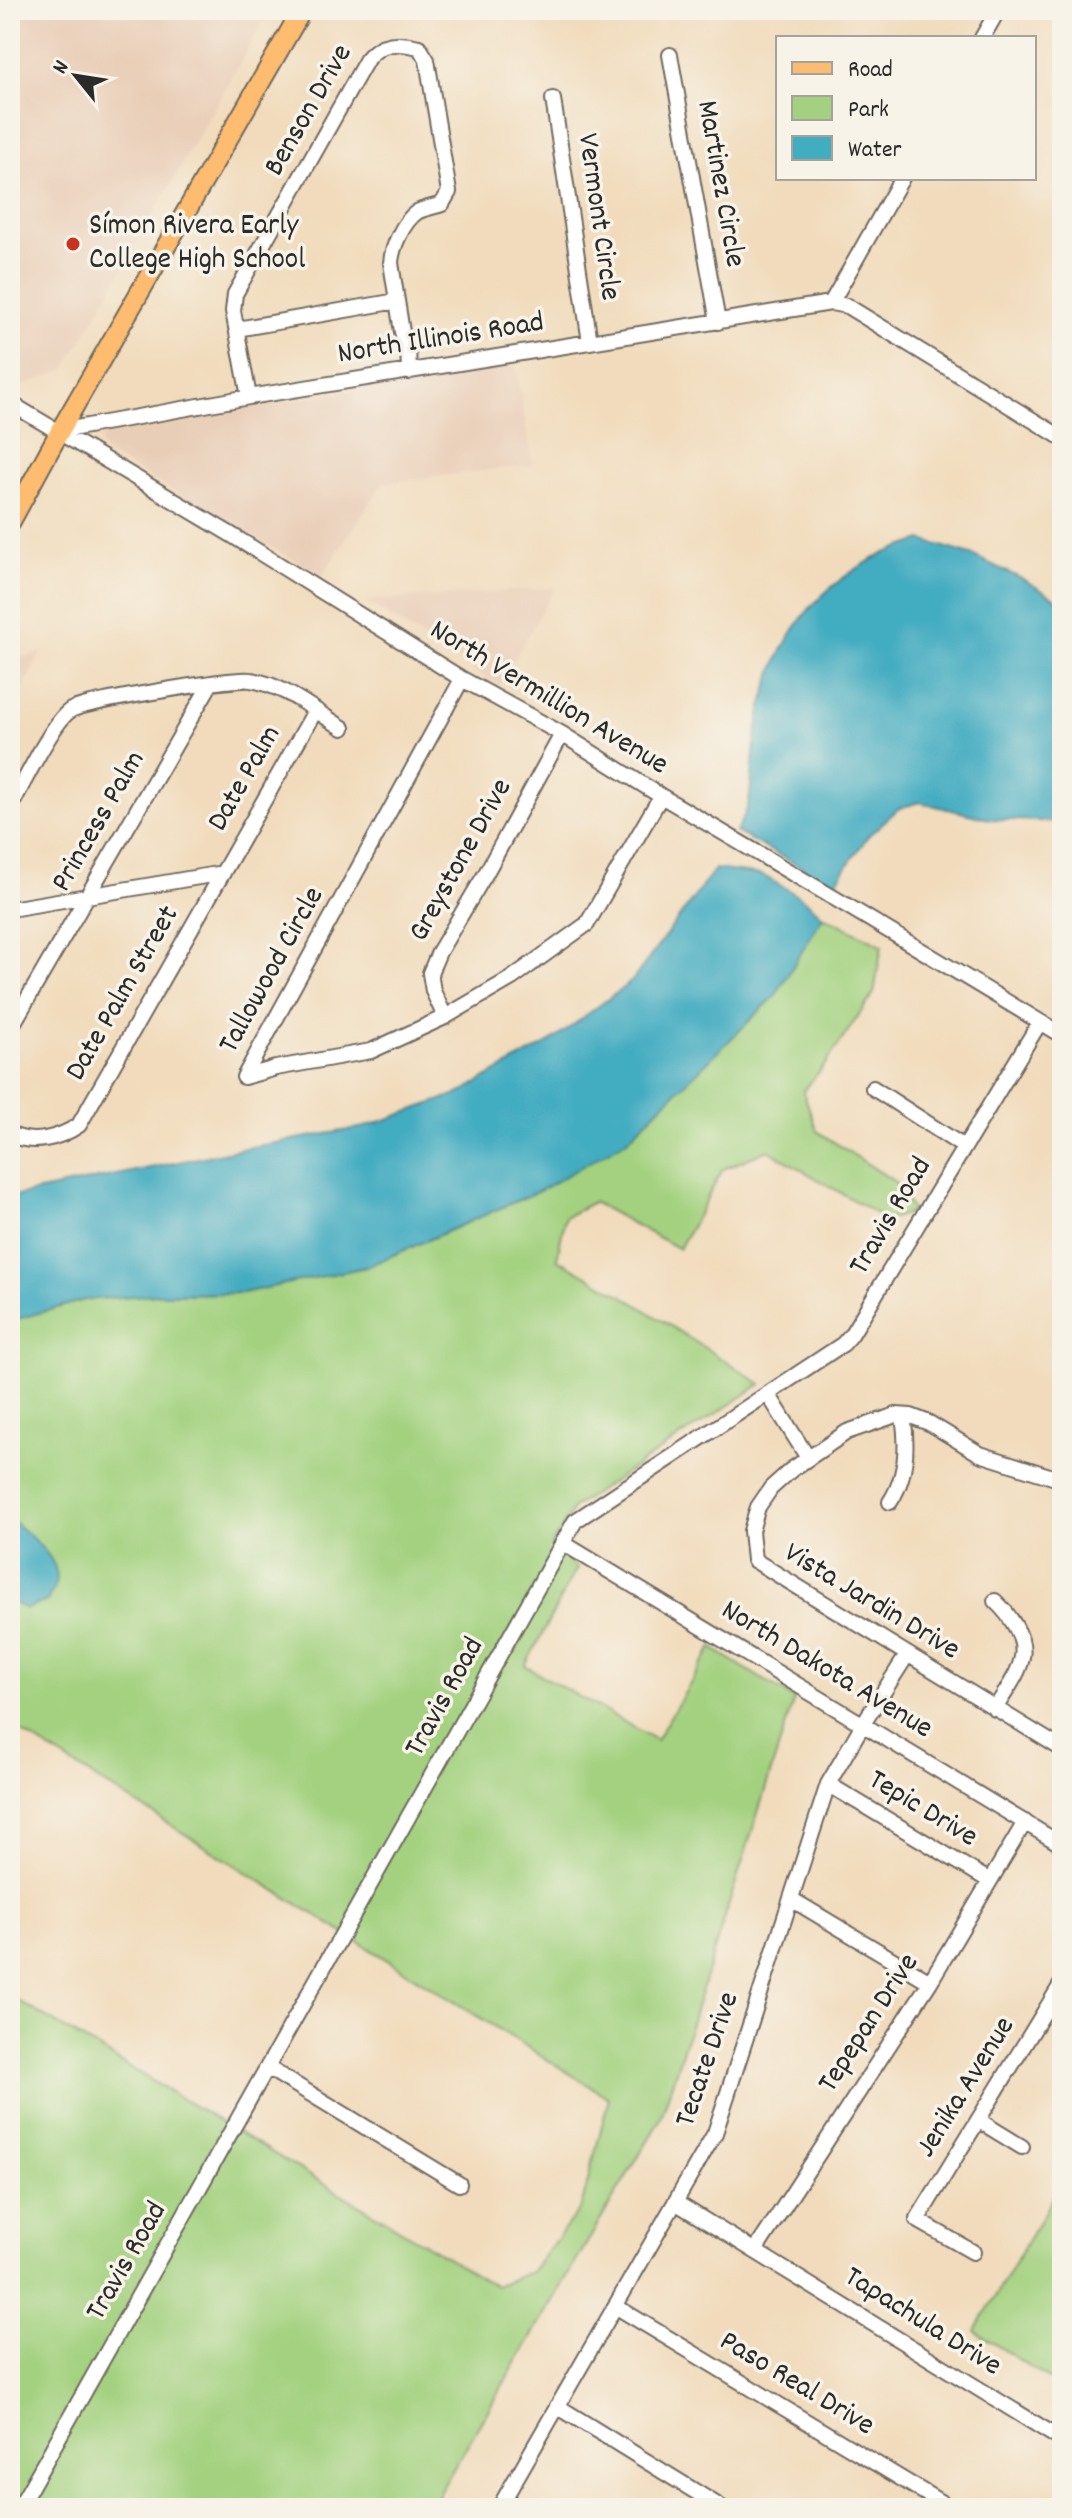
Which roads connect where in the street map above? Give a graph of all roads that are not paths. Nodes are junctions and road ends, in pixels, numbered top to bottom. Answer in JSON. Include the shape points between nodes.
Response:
{"nodes":[{"id":1,"x":302,"y":10,"type":"edge"},
{"id":2,"x":998,"y":10,"type":"edge"},
{"id":3,"x":983,"y":36,"type":"edge"},
{"id":4,"x":670,"y":55,"type":"dead end"},
{"id":5,"x":553,"y":99,"type":"dead end"},
{"id":6,"x":901,"y":180,"type":"edge"},
{"id":7,"x":397,"y":301,"type":"junction"},
{"id":8,"x":831,"y":303,"type":"junction"},
{"id":9,"x":718,"y":322,"type":"junction"},
{"id":10,"x":237,"y":329,"type":"junction"},
{"id":11,"x":590,"y":342,"type":"junction"},
{"id":12,"x":409,"y":372,"type":"junction"},
{"id":13,"x":249,"y":397,"type":"junction"},
{"id":14,"x":10,"y":403,"type":"edge"},
{"id":15,"x":60,"y":431,"type":"junction"},
{"id":16,"x":1062,"y":438,"type":"edge"},
{"id":17,"x":10,"y":523,"type":"edge"},
{"id":18,"x":462,"y":679,"type":"junction"},
{"id":19,"x":211,"y":683,"type":"junction"},
{"id":20,"x":315,"y":711,"type":"junction"},
{"id":21,"x":343,"y":728,"type":"dead end"},
{"id":22,"x":562,"y":734,"type":"junction"},
{"id":23,"x":661,"y":796,"type":"junction"},
{"id":24,"x":10,"y":808,"type":"edge"},
{"id":25,"x":223,"y":873,"type":"junction"},
{"id":26,"x":87,"y":896,"type":"junction"},
{"id":27,"x":10,"y":909,"type":"edge"},
{"id":28,"x":445,"y":1017,"type":"junction"},
{"id":29,"x":1040,"y":1022,"type":"junction"},
{"id":30,"x":10,"y":1029,"type":"edge"},
{"id":31,"x":1062,"y":1035,"type":"edge"},
{"id":32,"x":873,"y":1088,"type":"dead end"},
{"id":33,"x":10,"y":1134,"type":"edge"},
{"id":34,"x":964,"y":1147,"type":"junction"},
{"id":35,"x":768,"y":1394,"type":"junction"},
{"id":36,"x":903,"y":1416,"type":"junction"},
{"id":37,"x":808,"y":1458,"type":"junction"},
{"id":38,"x":1062,"y":1480,"type":"edge"},
{"id":39,"x":890,"y":1502,"type":"dead end"},
{"id":40,"x":563,"y":1543,"type":"junction"},
{"id":41,"x":995,"y":1601,"type":"dead end"},
{"id":42,"x":907,"y":1655,"type":"junction"},
{"id":43,"x":995,"y":1709,"type":"junction"},
{"id":44,"x":863,"y":1724,"type":"junction"},
{"id":45,"x":1062,"y":1749,"type":"edge"},
{"id":46,"x":828,"y":1784,"type":"junction"},
{"id":47,"x":1025,"y":1822,"type":"junction"},
{"id":48,"x":1062,"y":1845,"type":"edge"},
{"id":49,"x":990,"y":1881,"type":"junction"},
{"id":50,"x":791,"y":1899,"type":"junction"},
{"id":51,"x":930,"y":1982,"type":"junction"},
{"id":52,"x":1062,"y":1983,"type":"edge"},
{"id":53,"x":268,"y":2068,"type":"junction"},
{"id":54,"x":978,"y":2120,"type":"junction"},
{"id":55,"x":1022,"y":2147,"type":"dead end"},
{"id":56,"x":459,"y":2184,"type":"dead end"},
{"id":57,"x":675,"y":2202,"type":"junction"},
{"id":58,"x":755,"y":2251,"type":"junction"},
{"id":59,"x":973,"y":2252,"type":"dead end"},
{"id":60,"x":615,"y":2306,"type":"junction"},
{"id":61,"x":557,"y":2406,"type":"junction"},
{"id":62,"x":1062,"y":2440,"type":"edge"},
{"id":63,"x":500,"y":2507,"type":"edge"},
{"id":64,"x":19,"y":2508,"type":"edge"},
{"id":65,"x":722,"y":2508,"type":"edge"},
{"id":66,"x":950,"y":2508,"type":"edge"}],
"edges":[{"from":1,"to":15,"type":"main road"},
{"from":2,"to":3,"type":"street"},
{"from":4,"to":9,"type":"street","name":"Martinez Circle"},
{"from":5,"to":11,"type":"street","name":"Vermont Circle"},
{"from":6,"to":8,"type":"street"},
{"from":7,"to":10,"type":"street"},
{"from":7,"to":10,"type":"street","name":"Benson Drive","via":[[391,263],[397,240],[413,215],[442,204],[449,192],[427,60],[419,47],[403,43],[378,47],[367,59],[235,294]]},
{"from":7,"to":12,"type":"street","name":"Benson Drive"},
{"from":8,"to":9,"type":"street","name":"North Illinois Road"},
{"from":8,"to":16,"type":"street","via":[[847,306]]},
{"from":9,"to":11,"type":"street","name":"North Illinois Road"},
{"from":10,"to":13,"type":"street","name":"Benson Drive"},
{"from":11,"to":12,"type":"street","name":"North Illinois Road"},
{"from":12,"to":13,"type":"street","name":"North Illinois Road"},
{"from":13,"to":15,"type":"street","name":"North Illinois Road"},
{"from":14,"to":15,"type":"street","name":"North Vermillion Avenue"},
{"from":15,"to":17,"type":"main road"},
{"from":15,"to":18,"type":"street","name":"North Vermillion Avenue"},
{"from":18,"to":22,"type":"street","name":"North Vermillion Avenue"},
{"from":18,"to":28,"type":"street","name":"Tallowood Circle","via":[[244,1077],[371,1051]]},
{"from":19,"to":20,"type":"street","via":[[249,679],[274,686]]},
{"from":19,"to":24,"type":"street","via":[[69,710]]},
{"from":19,"to":26,"type":"street","name":"Princess Palm"},
{"from":20,"to":21,"type":"street"},
{"from":20,"to":25,"type":"street","name":"Date Palm"},
{"from":22,"to":23,"type":"street","name":"North Vermillion Avenue"},
{"from":22,"to":28,"type":"street","name":"Greystone Drive","via":[[430,973]]},
{"from":23,"to":28,"type":"street","name":"Tallowood Circle","via":[[587,924],[512,978]]},
{"from":23,"to":29,"type":"street","name":"North Vermillion Avenue"},
{"from":25,"to":26,"type":"street"},
{"from":25,"to":33,"type":"street","name":"Date Palm Street","via":[[79,1125],[64,1135],[34,1140]]},
{"from":26,"to":27,"type":"street"},
{"from":26,"to":30,"type":"street","name":"Princess Palm"},
{"from":29,"to":31,"type":"street","name":"North Vermillion Avenue"},
{"from":29,"to":34,"type":"street","name":"Travis Road"},
{"from":32,"to":34,"type":"street"},
{"from":34,"to":35,"type":"street","name":"Travis Road","via":[[851,1335]]},
{"from":35,"to":37,"type":"street"},
{"from":35,"to":40,"type":"street","name":"Travis Road","via":[[575,1521]]},
{"from":36,"to":37,"type":"street","name":"Vista Jardin Drive","via":[[847,1432]]},
{"from":36,"to":38,"type":"street","via":[[929,1423],[980,1454]]},
{"from":36,"to":39,"type":"street","via":[[904,1469]]},
{"from":37,"to":42,"type":"street","name":"Vista Jardin Drive","via":[[771,1488],[758,1507],[751,1531],[754,1560]]},
{"from":40,"to":44,"type":"street","name":"North Dakota Avenue"},
{"from":40,"to":53,"type":"street","name":"Travis Road"},
{"from":41,"to":43,"type":"street","via":[[1021,1639],[1023,1656]]},
{"from":42,"to":43,"type":"street","name":"Vista Jardin Drive"},
{"from":42,"to":44,"type":"street","name":"Tecate Drive"},
{"from":43,"to":45,"type":"street","name":"Vista Jardin Drive"},
{"from":44,"to":46,"type":"street","name":"Tecate Drive"},
{"from":44,"to":47,"type":"street","name":"North Dakota Avenue"},
{"from":46,"to":49,"type":"street","name":"Tepic Drive"},
{"from":46,"to":50,"type":"street","name":"Tecate Drive"},
{"from":47,"to":48,"type":"street","name":"North Dakota Avenue"},
{"from":47,"to":49,"type":"street","name":"Tepepan Drive"},
{"from":49,"to":51,"type":"street","name":"Tepepan Drive"},
{"from":50,"to":51,"type":"street"},
{"from":50,"to":57,"type":"street","name":"Tecate Drive","via":[[715,2133]]},
{"from":51,"to":58,"type":"street","name":"Tepepan Drive"},
{"from":52,"to":54,"type":"street","name":"Jenika Avenue"},
{"from":53,"to":56,"type":"street"},
{"from":53,"to":64,"type":"street","name":"Travis Road"},
{"from":54,"to":55,"type":"street"},
{"from":54,"to":59,"type":"street","name":"Jenika Avenue","via":[[917,2220]]},
{"from":57,"to":58,"type":"street","name":"Tapachula Drive"},
{"from":57,"to":60,"type":"street","name":"Tecate Drive"},
{"from":58,"to":62,"type":"street","name":"Tapachula Drive"},
{"from":60,"to":61,"type":"street","name":"Tecate Drive"},
{"from":60,"to":66,"type":"street","name":"Paso Real Drive"},
{"from":61,"to":63,"type":"street","name":"Tecate Drive"},
{"from":61,"to":65,"type":"street"}]}
